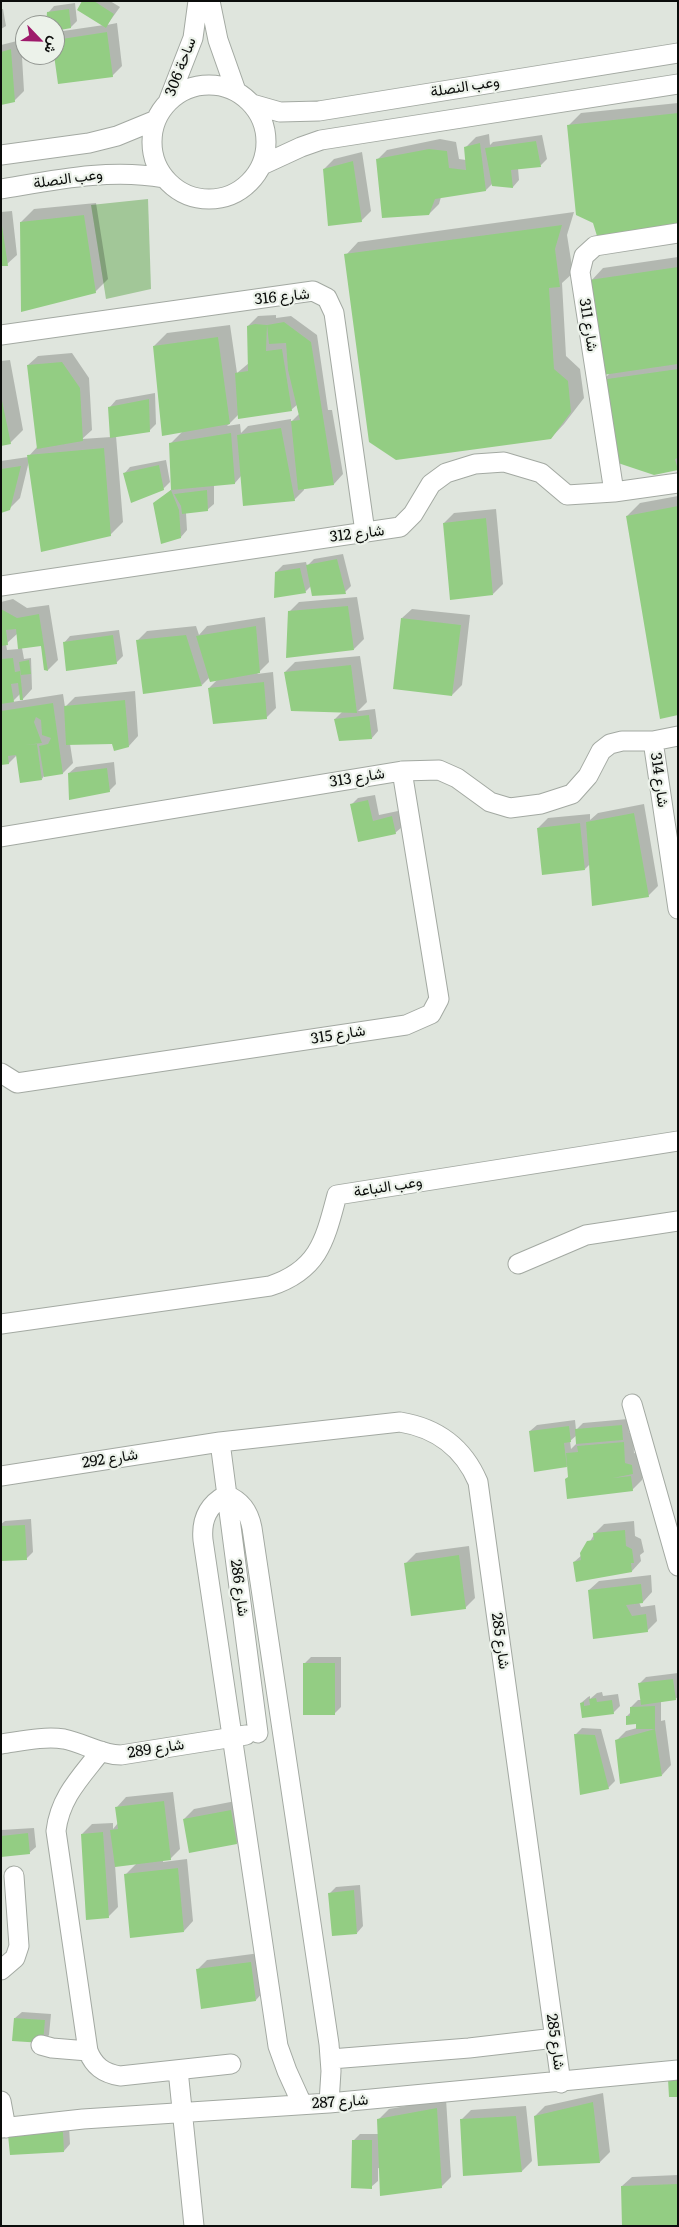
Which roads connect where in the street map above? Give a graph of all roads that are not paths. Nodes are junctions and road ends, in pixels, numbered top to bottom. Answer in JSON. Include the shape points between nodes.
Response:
{"nodes":[{"id":1,"x":198,"y":1,"type":"edge"},
{"id":2,"x":210,"y":1,"type":"edge"},
{"id":3,"x":678,"y":53,"type":"edge"},
{"id":4,"x":678,"y":84,"type":"edge"},
{"id":5,"x":236,"y":91,"type":"junction"},
{"id":6,"x":167,"y":103,"type":"junction"},
{"id":7,"x":252,"y":104,"type":"junction"},
{"id":8,"x":156,"y":120,"type":"junction"},
{"id":9,"x":1,"y":155,"type":"edge"},
{"id":10,"x":262,"y":165,"type":"junction"},
{"id":11,"x":164,"y":178,"type":"junction"},
{"id":12,"x":1,"y":189,"type":"edge"},
{"id":13,"x":678,"y":234,"type":"edge"},
{"id":14,"x":1,"y":335,"type":"edge"},
{"id":15,"x":678,"y":482,"type":"edge"},
{"id":16,"x":614,"y":492,"type":"junction"},
{"id":17,"x":366,"y":532,"type":"junction"},
{"id":18,"x":1,"y":586,"type":"edge"},
{"id":19,"x":678,"y":736,"type":"edge"},
{"id":20,"x":653,"y":741,"type":"junction"},
{"id":21,"x":402,"y":771,"type":"junction"},
{"id":22,"x":1,"y":837,"type":"edge"},
{"id":23,"x":678,"y":909,"type":"edge"},
{"id":24,"x":1,"y":1073,"type":"edge"},
{"id":25,"x":678,"y":1141,"type":"edge"},
{"id":26,"x":678,"y":1221,"type":"edge"},
{"id":27,"x":518,"y":1264,"type":"dead end"},
{"id":28,"x":1,"y":1324,"type":"edge"},
{"id":29,"x":632,"y":1404,"type":"dead end"},
{"id":30,"x":220,"y":1442,"type":"junction"},
{"id":31,"x":1,"y":1476,"type":"edge"},
{"id":32,"x":226,"y":1495,"type":"junction"},
{"id":33,"x":678,"y":1566,"type":"edge"},
{"id":34,"x":282,"y":1730,"type":"junction"},
{"id":35,"x":258,"y":1734,"type":"junction"},
{"id":36,"x":234,"y":1737,"type":"junction"},
{"id":37,"x":1,"y":1744,"type":"edge"},
{"id":38,"x":101,"y":1751,"type":"junction"},
{"id":39,"x":14,"y":1876,"type":"dead end"},
{"id":40,"x":1,"y":1970,"type":"edge"},
{"id":41,"x":555,"y":2038,"type":"junction"},
{"id":42,"x":41,"y":2045,"type":"dead end"},
{"id":43,"x":88,"y":2051,"type":"junction"},
{"id":44,"x":331,"y":2059,"type":"junction"},
{"id":45,"x":231,"y":2064,"type":"dead end"},
{"id":46,"x":178,"y":2070,"type":"junction"},
{"id":47,"x":678,"y":2070,"type":"edge"},
{"id":48,"x":561,"y":2083,"type":"junction"},
{"id":49,"x":1,"y":2101,"type":"edge"},
{"id":50,"x":329,"y":2103,"type":"junction"},
{"id":51,"x":302,"y":2104,"type":"junction"},
{"id":52,"x":182,"y":2112,"type":"junction"},
{"id":53,"x":4,"y":2128,"type":"edge"},
{"id":54,"x":194,"y":2226,"type":"edge"}],
"edges":[{"from":1,"to":6,"type":"street","name":"ساحة 306","via":[[193,38]]},
{"from":2,"to":5,"type":"street","name":"ساحة 306","via":[[218,40]]},
{"from":3,"to":7,"type":"street","name":"وعب النصلة","via":[[318,111],[280,112]]},
{"from":4,"to":10,"type":"street","name":"وعب النصلة","via":[[321,140]]},
{"from":5,"to":6,"type":"street","via":[[218,85],[199,86],[182,92]]},
{"from":5,"to":7,"type":"street"},
{"from":6,"to":8,"type":"street"},
{"from":7,"to":10,"type":"street","via":[[266,133]]},
{"from":8,"to":9,"type":"street","via":[[89,143]]},
{"from":8,"to":11,"type":"street","via":[[152,140],[155,161]]},
{"from":10,"to":11,"type":"street","via":[[251,182],[236,193],[217,199],[197,199],[179,191]]},
{"from":11,"to":12,"type":"street","name":"وعب النصلة","via":[[118,173]]},
{"from":13,"to":16,"type":"street","name":"شارع 311","via":[[595,246],[584,256],[580,272]]},
{"from":14,"to":17,"type":"street","name":"شارع 316","via":[[313,291],[327,298],[334,313]]},
{"from":15,"to":16,"type":"street","name":"شارع 312"},
{"from":16,"to":17,"type":"street","name":"شارع 312","via":[[567,495],[541,473],[504,462],[475,464],[446,473],[431,484],[413,514],[400,527]]},
{"from":17,"to":18,"type":"street","name":"شارع 312"},
{"from":19,"to":20,"type":"street","name":"شارع 313"},
{"from":20,"to":21,"type":"street","name":"شارع 313","via":[[610,744],[572,794],[541,804],[510,808],[490,802],[457,778],[439,770]]},
{"from":20,"to":23,"type":"street","name":"شارع 314"},
{"from":21,"to":22,"type":"street","name":"شارع 313"},
{"from":21,"to":24,"type":"street","name":"شارع 315","via":[[439,999],[431,1014],[406,1024],[17,1083]]},
{"from":25,"to":28,"type":"street","name":"وعب النباعة","via":[[337,1195],[321,1246],[306,1266],[286,1281],[270,1286]]},
{"from":26,"to":27,"type":"street","via":[[586,1235]]},
{"from":29,"to":33,"type":"street"},
{"from":30,"to":31,"type":"street","name":"شارع 292"},
{"from":30,"to":32,"type":"street","name":"شارع 286"},
{"from":30,"to":41,"type":"street","name":"شارع 285","via":[[400,1422],[416,1425],[445,1438],[458,1449],[474,1471]]},
{"from":32,"to":34,"type":"street","via":[[242,1504],[251,1519]]},
{"from":32,"to":35,"type":"street","name":"شارع 286"},
{"from":32,"to":36,"type":"street","via":[[209,1508],[202,1529]]},
{"from":34,"to":35,"type":"street","name":"شارع 289"},
{"from":34,"to":44,"type":"street"},
{"from":35,"to":36,"type":"street","name":"شارع 289"},
{"from":36,"to":38,"type":"street","name":"شارع 289","via":[[121,1755]]},
{"from":36,"to":51,"type":"street","via":[[278,2046]]},
{"from":37,"to":38,"type":"street","name":"شارع 289","via":[[55,1738]]},
{"from":38,"to":43,"type":"street","via":[[62,1803],[56,1831]]},
{"from":39,"to":40,"type":"street","via":[[19,1946],[15,1958]]},
{"from":41,"to":44,"type":"street"},
{"from":41,"to":48,"type":"street","name":"شارع 285"},
{"from":42,"to":43,"type":"street"},
{"from":43,"to":46,"type":"street","via":[[96,2066],[120,2076]]},
{"from":44,"to":50,"type":"street"},
{"from":45,"to":46,"type":"street"},
{"from":46,"to":52,"type":"street"},
{"from":47,"to":48,"type":"street","name":"شارع 287"},
{"from":48,"to":50,"type":"street","name":"شارع 287"},
{"from":49,"to":53,"type":"street"},
{"from":50,"to":51,"type":"street","name":"شارع 287"},
{"from":51,"to":52,"type":"street","name":"شارع 287"},
{"from":52,"to":53,"type":"street","name":"شارع 287"},
{"from":52,"to":54,"type":"street"}]}
